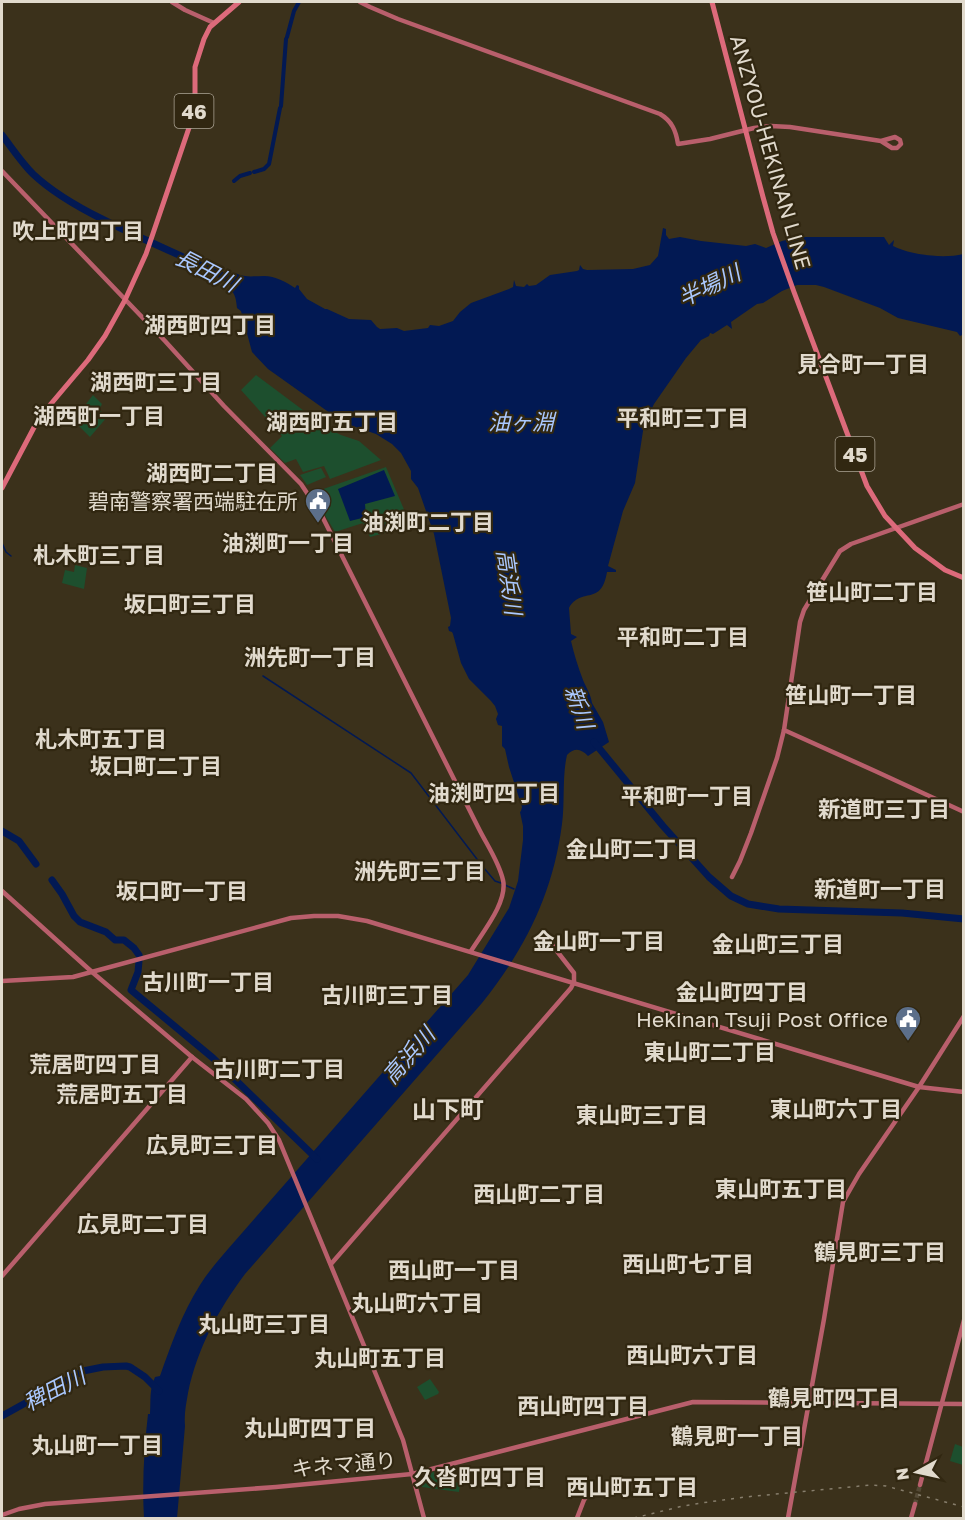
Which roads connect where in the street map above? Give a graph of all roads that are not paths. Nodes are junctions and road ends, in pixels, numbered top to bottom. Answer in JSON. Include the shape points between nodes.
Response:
{"nodes":[{"id":1,"x":172,"y":2,"type":"edge"},
{"id":2,"x":239,"y":2,"type":"edge"},
{"id":3,"x":360,"y":2,"type":"edge"},
{"id":4,"x":712,"y":2,"type":"edge"},
{"id":5,"x":214,"y":23,"type":"junction"},
{"id":6,"x":745,"y":130,"type":"junction"},
{"id":7,"x":881,"y":141,"type":"dead end"},
{"id":8,"x":2,"y":171,"type":"edge"},
{"id":9,"x":125,"y":300,"type":"junction"},
{"id":10,"x":2,"y":488,"type":"edge"},
{"id":11,"x":963,"y":504,"type":"edge"},
{"id":12,"x":895,"y":529,"type":"junction"},
{"id":13,"x":963,"y":578,"type":"edge"},
{"id":14,"x":784,"y":730,"type":"junction"},
{"id":15,"x":963,"y":812,"type":"edge"},
{"id":16,"x":732,"y":877,"type":"dead end"},
{"id":17,"x":2,"y":891,"type":"edge"},
{"id":18,"x":542,"y":932,"type":"dead end"},
{"id":19,"x":474,"y":952,"type":"junction"},
{"id":20,"x":92,"y":972,"type":"junction"},
{"id":21,"x":2,"y":981,"type":"edge"},
{"id":22,"x":574,"y":982,"type":"junction"},
{"id":23,"x":963,"y":1016,"type":"edge"},
{"id":24,"x":192,"y":1057,"type":"junction"},
{"id":25,"x":919,"y":1087,"type":"junction"},
{"id":26,"x":963,"y":1092,"type":"edge"},
{"id":27,"x":331,"y":1264,"type":"junction"},
{"id":28,"x":2,"y":1276,"type":"edge"},
{"id":29,"x":963,"y":1320,"type":"edge"},
{"id":30,"x":809,"y":1402,"type":"junction"},
{"id":31,"x":941,"y":1404,"type":"junction"},
{"id":32,"x":963,"y":1404,"type":"edge"},
{"id":33,"x":412,"y":1474,"type":"junction"},
{"id":34,"x":920,"y":1485,"type":"tunnel mouth"},
{"id":35,"x":592,"y":1489,"type":"dead end"},
{"id":36,"x":915,"y":1504,"type":"tunnel mouth"},
{"id":37,"x":2,"y":1515,"type":"edge"},
{"id":38,"x":424,"y":1518,"type":"edge"},
{"id":39,"x":577,"y":1518,"type":"edge"},
{"id":40,"x":788,"y":1518,"type":"edge"},
{"id":41,"x":911,"y":1518,"type":"edge"}],
"edges":[{"from":1,"to":5,"type":"street"},
{"from":2,"to":5,"type":"main road","number":"46"},
{"from":3,"to":6,"type":"street","via":[[660,114],[672,125],[678,144]]},
{"from":4,"to":6,"type":"main road","name":"ANZYOU-HEKINAN LINE","number":"45"},
{"from":5,"to":9,"type":"main road","number":"46","via":[[197,58],[193,116],[147,253]]},
{"from":6,"to":7,"type":"street","via":[[779,126]]},
{"from":6,"to":12,"type":"main road","name":"ANZYOU-HEKINAN LINE","number":"45","via":[[773,233],[794,292],[867,486]]},
{"from":8,"to":9,"type":"street"},
{"from":9,"to":10,"type":"main road","number":"46","via":[[88,360],[39,418]]},
{"from":9,"to":19,"type":"street","via":[[301,484],[321,514],[501,876],[500,904]]},
{"from":11,"to":12,"type":"street"},
{"from":12,"to":13,"type":"main road","name":"ANZYOU-HEKINAN LINE","number":"45","via":[[945,570]]},
{"from":12,"to":14,"type":"street","via":[[840,551],[804,610]]},
{"from":14,"to":15,"type":"street"},
{"from":14,"to":16,"type":"street"},
{"from":17,"to":20,"type":"street"},
{"from":18,"to":22,"type":"street","via":[[574,973]]},
{"from":19,"to":20,"type":"street","via":[[367,921],[314,916],[291,918]]},
{"from":19,"to":22,"type":"street"},
{"from":20,"to":21,"type":"street","via":[[56,979]]},
{"from":20,"to":24,"type":"street"},
{"from":22,"to":25,"type":"street"},
{"from":22,"to":27,"type":"street"},
{"from":23,"to":25,"type":"street"},
{"from":24,"to":27,"type":"street","via":[[246,1099],[268,1123],[291,1165]]},
{"from":24,"to":28,"type":"street"},
{"from":25,"to":26,"type":"street"},
{"from":25,"to":30,"type":"street","via":[[843,1202]]},
{"from":27,"to":33,"type":"street","via":[[403,1440]]},
{"from":29,"to":31,"type":"street"},
{"from":30,"to":31,"type":"street","name":"キネマ通り"},
{"from":30,"to":33,"type":"street","name":"キネマ通り","via":[[693,1402]]},
{"from":30,"to":40,"type":"street"},
{"from":31,"to":32,"type":"street","name":"キネマ通り"},
{"from":31,"to":34,"type":"street"},
{"from":33,"to":37,"type":"street","name":"キネマ通り","via":[[45,1504]]},
{"from":33,"to":38,"type":"street"},
{"from":35,"to":39,"type":"street"},
{"from":36,"to":41,"type":"street"}]}
